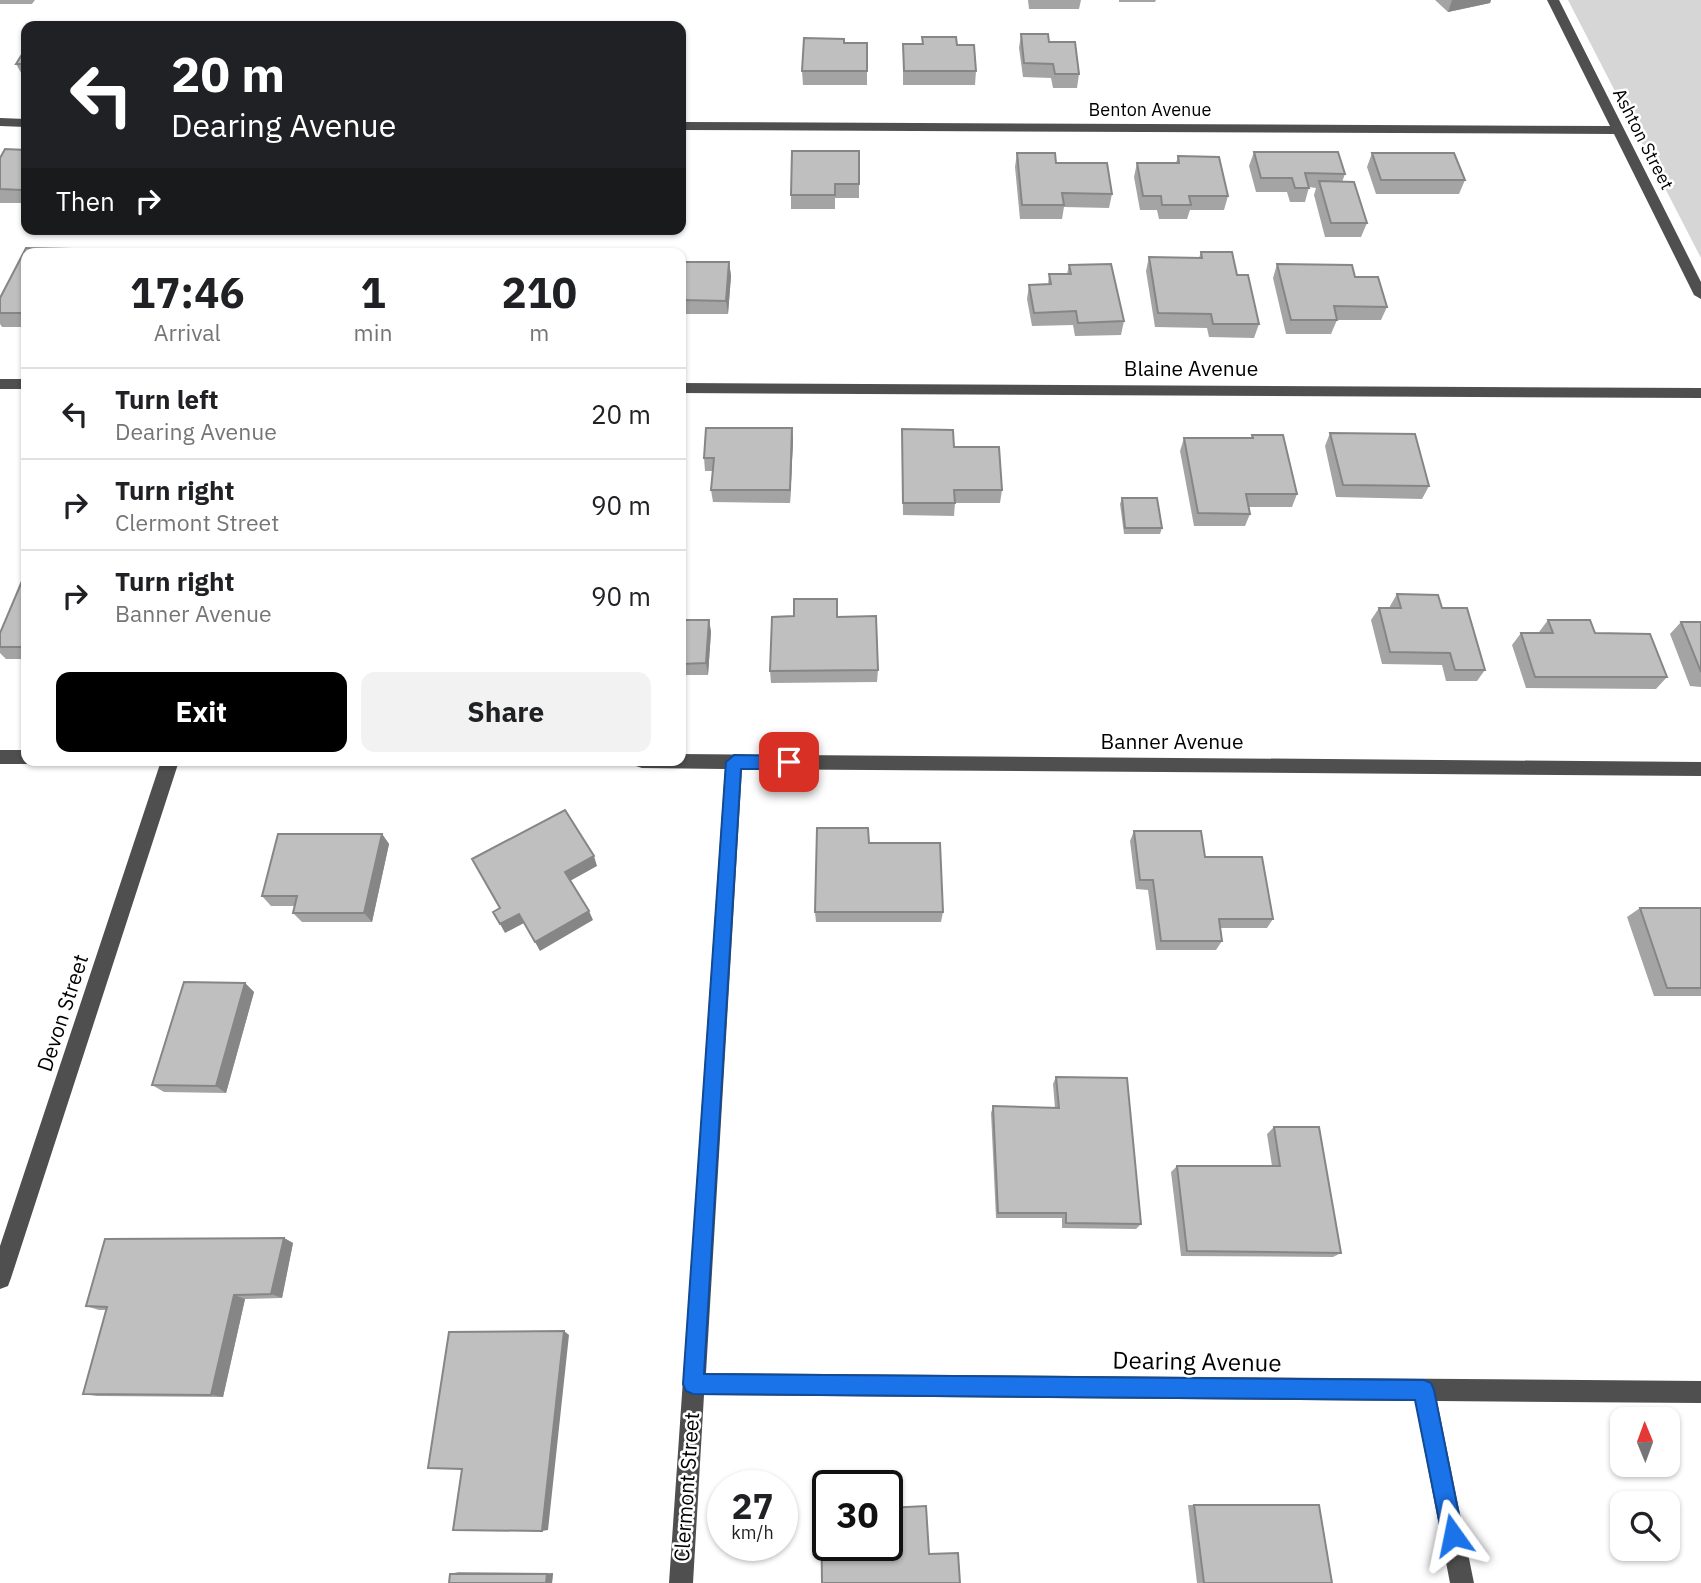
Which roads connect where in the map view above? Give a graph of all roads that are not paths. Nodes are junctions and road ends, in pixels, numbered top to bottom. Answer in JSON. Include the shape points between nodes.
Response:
{"nodes":[{"id":1,"x":1553,"y":0,"type":"edge"},
{"id":2,"x":0,"y":122,"type":"edge"},
{"id":3,"x":21,"y":123,"type":"edge"},
{"id":4,"x":686,"y":126,"type":"edge"},
{"id":5,"x":1618,"y":130,"type":"junction"},
{"id":6,"x":1701,"y":295,"type":"edge"},
{"id":7,"x":0,"y":384,"type":"edge"},
{"id":8,"x":21,"y":384,"type":"edge"},
{"id":9,"x":686,"y":387,"type":"edge"},
{"id":10,"x":1701,"y":393,"type":"edge"},
{"id":11,"x":0,"y":757,"type":"edge"},
{"id":12,"x":21,"y":757,"type":"edge"},
{"id":13,"x":686,"y":761,"type":"edge"},
{"id":14,"x":734,"y":762,"type":"junction"},
{"id":15,"x":168,"y":766,"type":"edge"},
{"id":16,"x":1701,"y":769,"type":"edge"},
{"id":17,"x":0,"y":1278,"type":"edge"},
{"id":18,"x":693,"y":1384,"type":"junction"},
{"id":19,"x":1424,"y":1390,"type":"junction"},
{"id":20,"x":1701,"y":1392,"type":"edge"},
{"id":21,"x":681,"y":1583,"type":"edge"},
{"id":22,"x":1462,"y":1583,"type":"edge"}],
"edges":[{"from":1,"to":5,"type":"street","name":"Ashton Street"},
{"from":2,"to":3,"type":"street"},
{"from":4,"to":5,"type":"street","name":"Benton Avenue"},
{"from":5,"to":6,"type":"street","name":"Ashton Street"},
{"from":7,"to":8,"type":"street"},
{"from":9,"to":10,"type":"street","name":"Blaine Avenue"},
{"from":11,"to":12,"type":"street"},
{"from":13,"to":14,"type":"street","name":"Banner Avenue"},
{"from":14,"to":16,"type":"street","name":"Banner Avenue"},
{"from":14,"to":18,"type":"street","name":"Clermont Street"},
{"from":15,"to":17,"type":"street","name":"Devon Street"},
{"from":18,"to":19,"type":"street","name":"Dearing Avenue"},
{"from":18,"to":21,"type":"street","name":"Clermont Street"},
{"from":19,"to":20,"type":"street","name":"Dearing Avenue"},
{"from":19,"to":22,"type":"street"}]}
